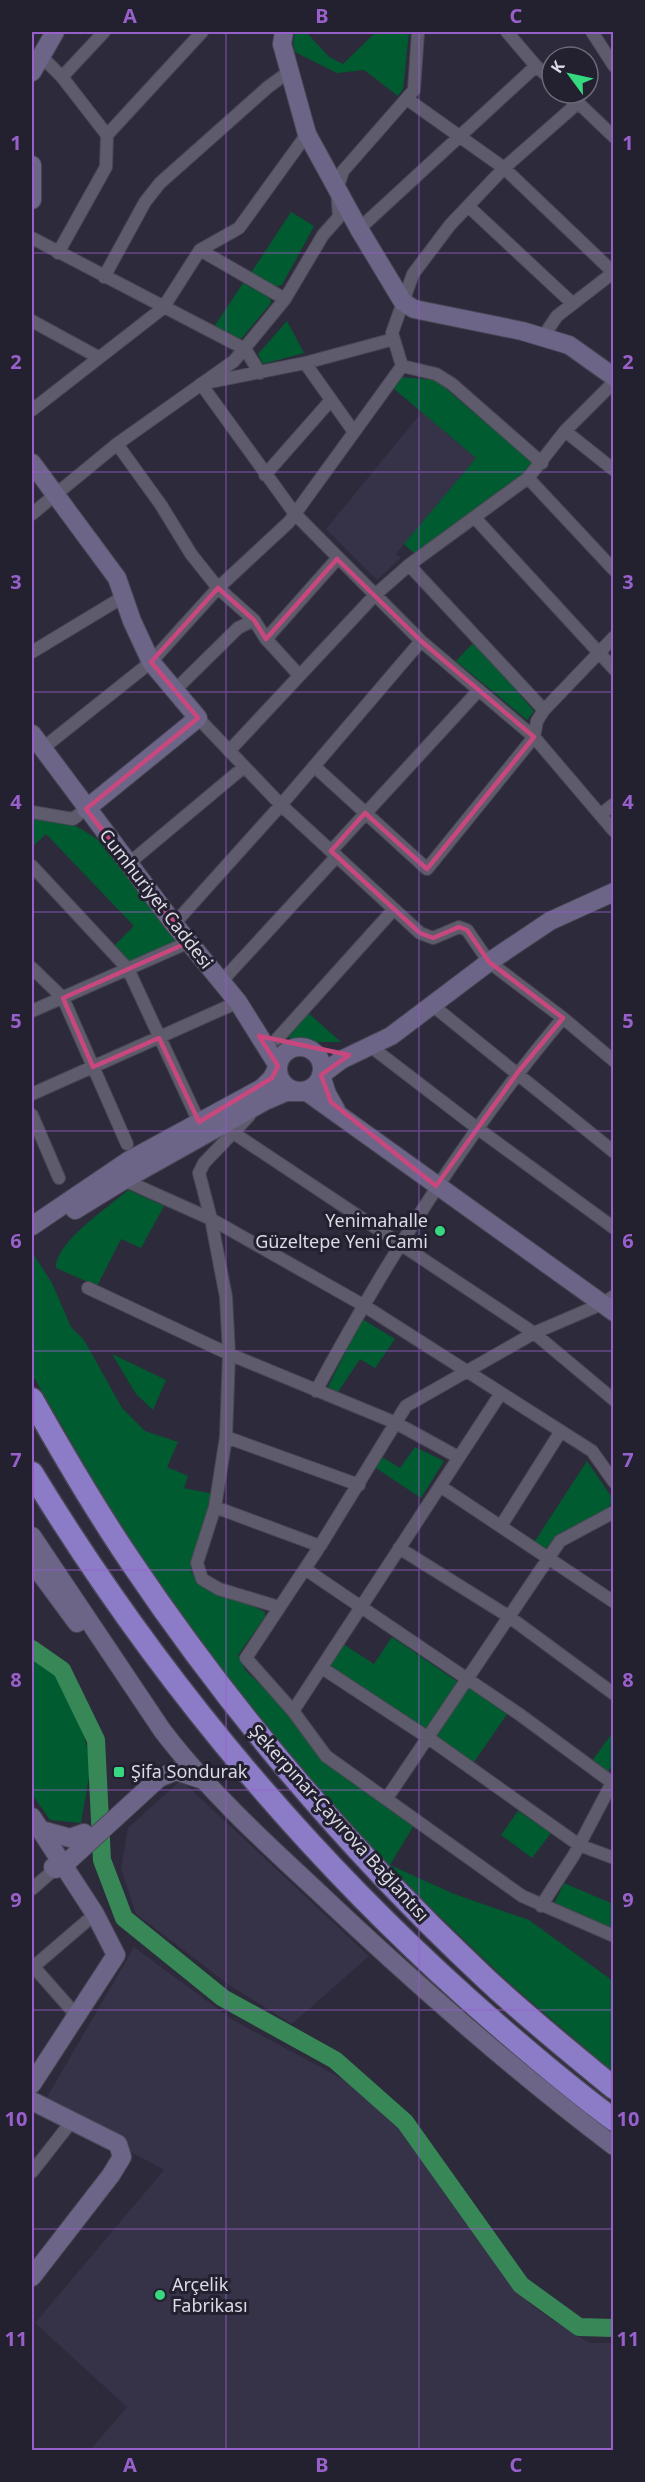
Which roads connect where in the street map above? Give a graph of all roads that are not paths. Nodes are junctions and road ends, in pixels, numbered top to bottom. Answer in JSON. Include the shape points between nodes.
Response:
{"nodes":[{"id":1,"x":55,"y":32,"type":"edge"},
{"id":2,"x":104,"y":32,"type":"edge"},
{"id":3,"x":202,"y":32,"type":"edge"},
{"id":4,"x":284,"y":32,"type":"edge"},
{"id":5,"x":418,"y":32,"type":"edge"},
{"id":6,"x":507,"y":32,"type":"edge"},
{"id":7,"x":592,"y":32,"type":"edge"},
{"id":8,"x":40,"y":55,"type":"junction"},
{"id":9,"x":536,"y":66,"type":"junction"},
{"id":10,"x":614,"y":66,"type":"edge"},
{"id":11,"x":540,"y":70,"type":"edge"},
{"id":12,"x":290,"y":71,"type":"junction"},
{"id":13,"x":32,"y":72,"type":"edge"},
{"id":14,"x":62,"y":77,"type":"junction"},
{"id":15,"x":407,"y":99,"type":"junction"},
{"id":16,"x":576,"y":105,"type":"edge"},
{"id":17,"x":582,"y":105,"type":"edge"},
{"id":18,"x":307,"y":134,"type":"junction"},
{"id":19,"x":107,"y":135,"type":"junction"},
{"id":20,"x":460,"y":136,"type":"junction"},
{"id":21,"x":614,"y":137,"type":"edge"},
{"id":22,"x":32,"y":165,"type":"edge"},
{"id":23,"x":504,"y":168,"type":"junction"},
{"id":24,"x":337,"y":189,"type":"junction"},
{"id":25,"x":32,"y":200,"type":"edge"},
{"id":26,"x":468,"y":206,"type":"junction"},
{"id":27,"x":359,"y":229,"type":"junction"},
{"id":28,"x":32,"y":238,"type":"edge"},
{"id":29,"x":200,"y":250,"type":"junction"},
{"id":30,"x":58,"y":253,"type":"junction"},
{"id":31,"x":613,"y":272,"type":"edge"},
{"id":32,"x":104,"y":277,"type":"junction"},
{"id":33,"x":285,"y":299,"type":"junction"},
{"id":34,"x":403,"y":302,"type":"junction"},
{"id":35,"x":572,"y":303,"type":"junction"},
{"id":36,"x":163,"y":308,"type":"junction"},
{"id":37,"x":32,"y":321,"type":"edge"},
{"id":38,"x":543,"y":337,"type":"junction"},
{"id":39,"x":394,"y":339,"type":"junction"},
{"id":40,"x":245,"y":350,"type":"junction"},
{"id":41,"x":98,"y":357,"type":"junction"},
{"id":42,"x":305,"y":363,"type":"junction"},
{"id":43,"x":402,"y":366,"type":"junction"},
{"id":44,"x":260,"y":373,"type":"junction"},
{"id":45,"x":614,"y":377,"type":"edge"},
{"id":46,"x":614,"y":382,"type":"edge"},
{"id":47,"x":201,"y":384,"type":"junction"},
{"id":48,"x":331,"y":400,"type":"junction"},
{"id":49,"x":32,"y":410,"type":"edge"},
{"id":50,"x":565,"y":431,"type":"junction"},
{"id":51,"x":354,"y":432,"type":"junction"},
{"id":52,"x":117,"y":444,"type":"junction"},
{"id":53,"x":32,"y":463,"type":"edge"},
{"id":54,"x":542,"y":463,"type":"junction"},
{"id":55,"x":614,"y":470,"type":"edge"},
{"id":56,"x":265,"y":475,"type":"junction"},
{"id":57,"x":528,"y":478,"type":"junction"},
{"id":58,"x":56,"y":493,"type":"junction"},
{"id":59,"x":32,"y":514,"type":"edge"},
{"id":60,"x":295,"y":514,"type":"junction"},
{"id":61,"x":475,"y":518,"type":"junction"},
{"id":62,"x":337,"y":559,"type":"junction"},
{"id":63,"x":409,"y":565,"type":"junction"},
{"id":64,"x":614,"y":570,"type":"edge"},
{"id":65,"x":218,"y":588,"type":"junction"},
{"id":66,"x":375,"y":595,"type":"junction"},
{"id":67,"x":123,"y":597,"type":"junction"},
{"id":68,"x":254,"y":620,"type":"junction"},
{"id":69,"x":614,"y":637,"type":"edge"},
{"id":70,"x":266,"y":639,"type":"junction"},
{"id":71,"x":421,"y":641,"type":"junction"},
{"id":72,"x":32,"y":652,"type":"edge"},
{"id":73,"x":599,"y":653,"type":"junction"},
{"id":74,"x":151,"y":662,"type":"junction"},
{"id":75,"x":614,"y":669,"type":"edge"},
{"id":76,"x":299,"y":675,"type":"junction"},
{"id":77,"x":175,"y":690,"type":"junction"},
{"id":78,"x":479,"y":690,"type":"junction"},
{"id":79,"x":544,"y":710,"type":"junction"},
{"id":80,"x":198,"y":718,"type":"junction"},
{"id":81,"x":534,"y":736,"type":"junction"},
{"id":82,"x":37,"y":741,"type":"edge"},
{"id":83,"x":229,"y":751,"type":"junction"},
{"id":84,"x":314,"y":766,"type":"junction"},
{"id":85,"x":244,"y":767,"type":"junction"},
{"id":86,"x":614,"y":804,"type":"edge"},
{"id":87,"x":281,"y":805,"type":"junction"},
{"id":88,"x":86,"y":809,"type":"junction"},
{"id":89,"x":32,"y":812,"type":"edge"},
{"id":90,"x":365,"y":813,"type":"junction"},
{"id":91,"x":600,"y":815,"type":"junction"},
{"id":92,"x":614,"y":831,"type":"edge"},
{"id":93,"x":334,"y":854,"type":"junction"},
{"id":94,"x":128,"y":864,"type":"junction"},
{"id":95,"x":32,"y":866,"type":"edge"},
{"id":96,"x":614,"y":892,"type":"edge"},
{"id":97,"x":394,"y":909,"type":"junction"},
{"id":98,"x":174,"y":924,"type":"junction"},
{"id":99,"x":189,"y":942,"type":"junction"},
{"id":100,"x":489,"y":962,"type":"junction"},
{"id":101,"x":32,"y":968,"type":"edge"},
{"id":102,"x":128,"y":969,"type":"junction"},
{"id":103,"x":221,"y":982,"type":"junction"},
{"id":104,"x":63,"y":998,"type":"junction"},
{"id":105,"x":238,"y":1002,"type":"junction"},
{"id":106,"x":432,"y":1005,"type":"junction"},
{"id":107,"x":32,"y":1011,"type":"edge"},
{"id":108,"x":563,"y":1018,"type":"junction"},
{"id":109,"x":159,"y":1038,"type":"junction"},
{"id":110,"x":277,"y":1039,"type":"junction"},
{"id":111,"x":370,"y":1046,"type":"junction"},
{"id":112,"x":302,"y":1047,"type":"junction"},
{"id":113,"x":614,"y":1061,"type":"edge"},
{"id":114,"x":278,"y":1066,"type":"junction"},
{"id":115,"x":93,"y":1067,"type":"junction"},
{"id":116,"x":518,"y":1072,"type":"junction"},
{"id":117,"x":321,"y":1075,"type":"junction"},
{"id":118,"x":299,"y":1091,"type":"junction"},
{"id":119,"x":32,"y":1094,"type":"edge"},
{"id":120,"x":265,"y":1101,"type":"junction"},
{"id":121,"x":338,"y":1113,"type":"junction"},
{"id":122,"x":32,"y":1115,"type":"edge"},
{"id":123,"x":199,"y":1122,"type":"junction"},
{"id":124,"x":477,"y":1128,"type":"junction"},
{"id":125,"x":232,"y":1132,"type":"junction"},
{"id":126,"x":127,"y":1144,"type":"dead end"},
{"id":127,"x":614,"y":1152,"type":"edge"},
{"id":128,"x":59,"y":1178,"type":"dead end"},
{"id":129,"x":124,"y":1180,"type":"junction"},
{"id":130,"x":436,"y":1186,"type":"junction"},
{"id":131,"x":211,"y":1219,"type":"junction"},
{"id":132,"x":32,"y":1226,"type":"edge"},
{"id":133,"x":614,"y":1228,"type":"edge"},
{"id":134,"x":32,"y":1237,"type":"edge"},
{"id":135,"x":399,"y":1245,"type":"junction"},
{"id":136,"x":88,"y":1287,"type":"dead end"},
{"id":137,"x":610,"y":1304,"type":"edge"},
{"id":138,"x":363,"y":1305,"type":"junction"},
{"id":139,"x":534,"y":1333,"type":"junction"},
{"id":140,"x":229,"y":1354,"type":"junction"},
{"id":141,"x":467,"y":1370,"type":"junction"},
{"id":142,"x":316,"y":1391,"type":"junction"},
{"id":143,"x":501,"y":1393,"type":"junction"},
{"id":144,"x":32,"y":1399,"type":"edge"},
{"id":145,"x":614,"y":1400,"type":"edge"},
{"id":146,"x":396,"y":1423,"type":"junction"},
{"id":147,"x":561,"y":1431,"type":"junction"},
{"id":148,"x":226,"y":1437,"type":"junction"},
{"id":149,"x":458,"y":1457,"type":"junction"},
{"id":150,"x":32,"y":1473,"type":"edge"},
{"id":151,"x":614,"y":1482,"type":"edge"},
{"id":152,"x":359,"y":1485,"type":"junction"},
{"id":153,"x":440,"y":1486,"type":"junction"},
{"id":154,"x":215,"y":1506,"type":"junction"},
{"id":155,"x":614,"y":1512,"type":"edge"},
{"id":156,"x":501,"y":1526,"type":"junction"},
{"id":157,"x":32,"y":1536,"type":"edge"},
{"id":158,"x":320,"y":1546,"type":"junction"},
{"id":159,"x":399,"y":1548,"type":"junction"},
{"id":160,"x":549,"y":1558,"type":"junction"},
{"id":161,"x":32,"y":1563,"type":"edge"},
{"id":162,"x":305,"y":1569,"type":"junction"},
{"id":163,"x":614,"y":1602,"type":"edge"},
{"id":164,"x":361,"y":1607,"type":"junction"},
{"id":165,"x":279,"y":1608,"type":"junction"},
{"id":166,"x":508,"y":1616,"type":"junction"},
{"id":167,"x":322,"y":1668,"type":"junction"},
{"id":168,"x":466,"y":1679,"type":"junction"},
{"id":169,"x":129,"y":1680,"type":"junction"},
{"id":170,"x":614,"y":1694,"type":"edge"},
{"id":171,"x":293,"y":1711,"type":"junction"},
{"id":172,"x":162,"y":1730,"type":"junction"},
{"id":173,"x":427,"y":1737,"type":"junction"},
{"id":174,"x":168,"y":1760,"type":"junction"},
{"id":175,"x":187,"y":1761,"type":"junction"},
{"id":176,"x":159,"y":1778,"type":"junction"},
{"id":177,"x":207,"y":1782,"type":"junction"},
{"id":178,"x":613,"y":1782,"type":"edge"},
{"id":179,"x":387,"y":1797,"type":"junction"},
{"id":180,"x":121,"y":1805,"type":"junction"},
{"id":181,"x":35,"y":1828,"type":"edge"},
{"id":182,"x":88,"y":1837,"type":"junction"},
{"id":183,"x":579,"y":1845,"type":"junction"},
{"id":184,"x":614,"y":1858,"type":"edge"},
{"id":185,"x":59,"y":1864,"type":"junction"},
{"id":186,"x":32,"y":1888,"type":"edge"},
{"id":187,"x":542,"y":1906,"type":"junction"},
{"id":188,"x":94,"y":1914,"type":"junction"},
{"id":189,"x":614,"y":1936,"type":"edge"},
{"id":190,"x":32,"y":1966,"type":"edge"},
{"id":191,"x":76,"y":2016,"type":"junction"},
{"id":192,"x":32,"y":2084,"type":"edge"},
{"id":193,"x":614,"y":2088,"type":"edge"},
{"id":194,"x":32,"y":2101,"type":"edge"},
{"id":195,"x":614,"y":2120,"type":"edge"},
{"id":196,"x":72,"y":2121,"type":"junction"},
{"id":197,"x":614,"y":2146,"type":"edge"},
{"id":198,"x":32,"y":2172,"type":"edge"},
{"id":199,"x":32,"y":2277,"type":"edge"}],
"edges":[{"from":1,"to":8,"type":"street"},
{"from":2,"to":14,"type":"street"},
{"from":3,"to":19,"type":"street"},
{"from":4,"to":12,"type":"street","via":[[282,44]]},
{"from":5,"to":15,"type":"street","via":[[414,90]]},
{"from":6,"to":9,"type":"street"},
{"from":7,"to":10,"type":"street"},
{"from":8,"to":13,"type":"street"},
{"from":8,"to":14,"type":"street"},
{"from":9,"to":11,"type":"street"},
{"from":9,"to":20,"type":"street"},
{"from":12,"to":18,"type":"street"},
{"from":12,"to":32,"type":"street","via":[[160,183],[145,202]]},
{"from":14,"to":19,"type":"street"},
{"from":15,"to":20,"type":"street"},
{"from":15,"to":24,"type":"street","via":[[343,171]]},
{"from":16,"to":23,"type":"street"},
{"from":17,"to":21,"type":"street"},
{"from":18,"to":24,"type":"street"},
{"from":18,"to":29,"type":"street","via":[[239,228]]},
{"from":19,"to":30,"type":"street","via":[[106,166]]},
{"from":20,"to":23,"type":"street"},
{"from":20,"to":27,"type":"street"},
{"from":22,"to":25,"type":"street"},
{"from":23,"to":26,"type":"street"},
{"from":23,"to":31,"type":"street"},
{"from":24,"to":27,"type":"street"},
{"from":24,"to":33,"type":"street","via":[[339,217],[323,235]]},
{"from":26,"to":34,"type":"street","via":[[414,274]]},
{"from":26,"to":35,"type":"street"},
{"from":27,"to":34,"type":"street"},
{"from":28,"to":30,"type":"street"},
{"from":29,"to":33,"type":"street"},
{"from":29,"to":36,"type":"street"},
{"from":30,"to":32,"type":"street"},
{"from":31,"to":35,"type":"street"},
{"from":32,"to":36,"type":"street"},
{"from":33,"to":40,"type":"street"},
{"from":34,"to":38,"type":"street","via":[[414,309]]},
{"from":34,"to":39,"type":"street","via":[[392,333]]},
{"from":35,"to":38,"type":"street"},
{"from":36,"to":40,"type":"street"},
{"from":36,"to":41,"type":"street"},
{"from":37,"to":41,"type":"street"},
{"from":38,"to":45,"type":"street","via":[[569,345]]},
{"from":39,"to":42,"type":"street"},
{"from":39,"to":43,"type":"street"},
{"from":40,"to":44,"type":"street"},
{"from":40,"to":47,"type":"street"},
{"from":41,"to":49,"type":"street"},
{"from":42,"to":44,"type":"street"},
{"from":42,"to":48,"type":"street"},
{"from":43,"to":51,"type":"street"},
{"from":43,"to":54,"type":"street","via":[[436,374],[452,384]]},
{"from":44,"to":47,"type":"street"},
{"from":46,"to":50,"type":"street"},
{"from":47,"to":52,"type":"street"},
{"from":47,"to":56,"type":"street"},
{"from":48,"to":51,"type":"street"},
{"from":48,"to":56,"type":"street"},
{"from":50,"to":54,"type":"street"},
{"from":50,"to":55,"type":"street"},
{"from":51,"to":60,"type":"street"},
{"from":52,"to":58,"type":"street"},
{"from":52,"to":65,"type":"street"},
{"from":53,"to":58,"type":"street"},
{"from":54,"to":57,"type":"street"},
{"from":56,"to":60,"type":"street"},
{"from":57,"to":61,"type":"street"},
{"from":57,"to":64,"type":"street"},
{"from":58,"to":59,"type":"street"},
{"from":58,"to":67,"type":"street","via":[[117,578]]},
{"from":60,"to":62,"type":"street"},
{"from":60,"to":65,"type":"street"},
{"from":61,"to":63,"type":"street"},
{"from":61,"to":73,"type":"street"},
{"from":62,"to":66,"type":"street"},
{"from":62,"to":70,"type":"street"},
{"from":63,"to":66,"type":"street"},
{"from":63,"to":79,"type":"street"},
{"from":65,"to":68,"type":"street"},
{"from":65,"to":74,"type":"street"},
{"from":66,"to":71,"type":"street"},
{"from":66,"to":76,"type":"street"},
{"from":67,"to":72,"type":"street"},
{"from":67,"to":74,"type":"street"},
{"from":68,"to":70,"type":"street"},
{"from":68,"to":77,"type":"street","via":[[238,628]]},
{"from":69,"to":73,"type":"street"},
{"from":70,"to":76,"type":"street"},
{"from":71,"to":78,"type":"street"},
{"from":71,"to":84,"type":"street"},
{"from":73,"to":75,"type":"street"},
{"from":73,"to":79,"type":"street"},
{"from":74,"to":77,"type":"street"},
{"from":74,"to":82,"type":"street"},
{"from":76,"to":83,"type":"street"},
{"from":77,"to":80,"type":"street"},
{"from":78,"to":81,"type":"street"},
{"from":78,"to":90,"type":"street"},
{"from":79,"to":81,"type":"street"},
{"from":80,"to":83,"type":"street"},
{"from":80,"to":88,"type":"street"},
{"from":81,"to":90,"type":"street","via":[[427,869]]},
{"from":81,"to":91,"type":"street"},
{"from":82,"to":88,"type":"street","name":"Cumhuriyet Caddesi"},
{"from":83,"to":85,"type":"street"},
{"from":84,"to":87,"type":"street"},
{"from":84,"to":90,"type":"street"},
{"from":85,"to":87,"type":"street"},
{"from":85,"to":94,"type":"street"},
{"from":86,"to":91,"type":"street"},
{"from":87,"to":93,"type":"street"},
{"from":87,"to":98,"type":"street"},
{"from":88,"to":89,"type":"street","via":[[73,819]]},
{"from":88,"to":94,"type":"street","name":"Cumhuriyet Caddesi"},
{"from":90,"to":93,"type":"street"},
{"from":91,"to":92,"type":"street"},
{"from":93,"to":97,"type":"street"},
{"from":93,"to":103,"type":"street"},
{"from":94,"to":98,"type":"street","name":"Cumhuriyet Caddesi"},
{"from":95,"to":102,"type":"street"},
{"from":96,"to":100,"type":"street","via":[[561,915]]},
{"from":97,"to":100,"type":"street","via":[[420,933],[434,938],[459,927],[467,930]]},
{"from":97,"to":110,"type":"street"},
{"from":98,"to":99,"type":"street","name":"Cumhuriyet Caddesi"},
{"from":99,"to":102,"type":"street"},
{"from":99,"to":103,"type":"street","name":"Cumhuriyet Caddesi"},
{"from":100,"to":106,"type":"street"},
{"from":100,"to":108,"type":"street"},
{"from":101,"to":104,"type":"street"},
{"from":102,"to":104,"type":"street"},
{"from":102,"to":109,"type":"street"},
{"from":103,"to":105,"type":"street","name":"Cumhuriyet Caddesi"},
{"from":104,"to":107,"type":"street"},
{"from":104,"to":115,"type":"street"},
{"from":105,"to":109,"type":"street"},
{"from":105,"to":110,"type":"street","via":[[263,1030]]},
{"from":105,"to":114,"type":"street","name":"Cumhuriyet Caddesi"},
{"from":106,"to":111,"type":"street","via":[[391,1036]]},
{"from":106,"to":116,"type":"street"},
{"from":108,"to":113,"type":"street"},
{"from":108,"to":116,"type":"street"},
{"from":109,"to":115,"type":"street"},
{"from":109,"to":123,"type":"street"},
{"from":110,"to":112,"type":"street"},
{"from":111,"to":112,"type":"street","via":[[344,1051]]},
{"from":111,"to":117,"type":"street"},
{"from":111,"to":124,"type":"street"},
{"from":112,"to":114,"type":"street","via":[[285,1052]]},
{"from":112,"to":117,"type":"street","via":[[319,1058]]},
{"from":114,"to":118,"type":"street","via":[[284,1084]]},
{"from":114,"to":123,"type":"street","via":[[262,1088]]},
{"from":115,"to":119,"type":"street"},
{"from":115,"to":126,"type":"street"},
{"from":116,"to":124,"type":"street"},
{"from":116,"to":127,"type":"street"},
{"from":117,"to":118,"type":"street","via":[[313,1086]]},
{"from":117,"to":121,"type":"street"},
{"from":118,"to":120,"type":"street"},
{"from":118,"to":121,"type":"street","via":[[313,1095]]},
{"from":120,"to":125,"type":"street"},
{"from":120,"to":129,"type":"street"},
{"from":121,"to":130,"type":"street"},
{"from":122,"to":128,"type":"street"},
{"from":123,"to":132,"type":"street","via":[[128,1161]]},
{"from":124,"to":130,"type":"street"},
{"from":124,"to":133,"type":"street"},
{"from":125,"to":131,"type":"street","via":[[199,1173]]},
{"from":125,"to":135,"type":"street"},
{"from":129,"to":131,"type":"street"},
{"from":129,"to":134,"type":"street"},
{"from":130,"to":135,"type":"street"},
{"from":130,"to":137,"type":"street"},
{"from":131,"to":138,"type":"street"},
{"from":131,"to":140,"type":"street","via":[[226,1297]]},
{"from":135,"to":138,"type":"street"},
{"from":135,"to":139,"type":"street"},
{"from":136,"to":140,"type":"street"},
{"from":137,"to":139,"type":"street"},
{"from":138,"to":141,"type":"street"},
{"from":138,"to":142,"type":"street"},
{"from":139,"to":141,"type":"street"},
{"from":139,"to":145,"type":"street"},
{"from":140,"to":142,"type":"street"},
{"from":140,"to":148,"type":"street"},
{"from":141,"to":143,"type":"street"},
{"from":141,"to":146,"type":"street","via":[[406,1406]]},
{"from":142,"to":146,"type":"street"},
{"from":143,"to":147,"type":"street"},
{"from":143,"to":149,"type":"street"},
{"from":144,"to":193,"type":"highway","name":"Şekerpınar-Çayırova Bağlantısı","via":[[130,1561],[281,1762],[454,1949]]},
{"from":146,"to":149,"type":"street"},
{"from":146,"to":152,"type":"street"},
{"from":147,"to":151,"type":"street","via":[[592,1451]]},
{"from":147,"to":156,"type":"street"},
{"from":148,"to":152,"type":"street"},
{"from":148,"to":154,"type":"street"},
{"from":149,"to":153,"type":"street"},
{"from":150,"to":195,"type":"highway","name":"Şekerpınar-Çayırova Bağlantısı","via":[[83,1555],[148,1646],[226,1748],[286,1817],[438,1972]]},
{"from":152,"to":158,"type":"street"},
{"from":153,"to":156,"type":"street"},
{"from":153,"to":159,"type":"street"},
{"from":154,"to":158,"type":"street"},
{"from":154,"to":165,"type":"street","via":[[197,1563],[202,1579],[219,1589]]},
{"from":155,"to":160,"type":"street","via":[[560,1541]]},
{"from":156,"to":160,"type":"street"},
{"from":157,"to":169,"type":"street"},
{"from":158,"to":162,"type":"street"},
{"from":159,"to":164,"type":"street"},
{"from":159,"to":166,"type":"street"},
{"from":160,"to":163,"type":"street"},
{"from":160,"to":166,"type":"street"},
{"from":161,"to":169,"type":"street","via":[[84,1631]]},
{"from":162,"to":164,"type":"street"},
{"from":162,"to":165,"type":"street"},
{"from":164,"to":167,"type":"street"},
{"from":164,"to":168,"type":"street"},
{"from":165,"to":171,"type":"street","via":[[246,1658]]},
{"from":166,"to":168,"type":"street"},
{"from":166,"to":170,"type":"street"},
{"from":167,"to":171,"type":"street"},
{"from":167,"to":173,"type":"street"},
{"from":168,"to":173,"type":"street"},
{"from":168,"to":178,"type":"street"},
{"from":169,"to":172,"type":"street"},
{"from":171,"to":179,"type":"street","via":[[326,1756]]},
{"from":172,"to":174,"type":"street"},
{"from":172,"to":175,"type":"street"},
{"from":173,"to":179,"type":"street"},
{"from":173,"to":183,"type":"street"},
{"from":174,"to":175,"type":"street"},
{"from":174,"to":176,"type":"street"},
{"from":174,"to":180,"type":"street","via":[[157,1765]]},
{"from":175,"to":177,"type":"street"},
{"from":176,"to":177,"type":"street","via":[[176,1771]]},
{"from":176,"to":180,"type":"street"},
{"from":177,"to":197,"type":"street","via":[[380,1951],[562,2107]]},
{"from":178,"to":183,"type":"street"},
{"from":179,"to":187,"type":"street","via":[[522,1896]]},
{"from":180,"to":182,"type":"street"},
{"from":181,"to":182,"type":"street","via":[[70,1838]]},
{"from":181,"to":185,"type":"street"},
{"from":182,"to":185,"type":"street"},
{"from":183,"to":184,"type":"street"},
{"from":183,"to":187,"type":"street"},
{"from":185,"to":186,"type":"street"},
{"from":185,"to":188,"type":"street"},
{"from":187,"to":189,"type":"street"},
{"from":188,"to":190,"type":"street"},
{"from":188,"to":191,"type":"street","via":[[116,1955]]},
{"from":190,"to":191,"type":"street"},
{"from":191,"to":192,"type":"street"},
{"from":194,"to":196,"type":"street"},
{"from":196,"to":198,"type":"street"},
{"from":196,"to":199,"type":"street","via":[[118,2144],[122,2157]]}]}
